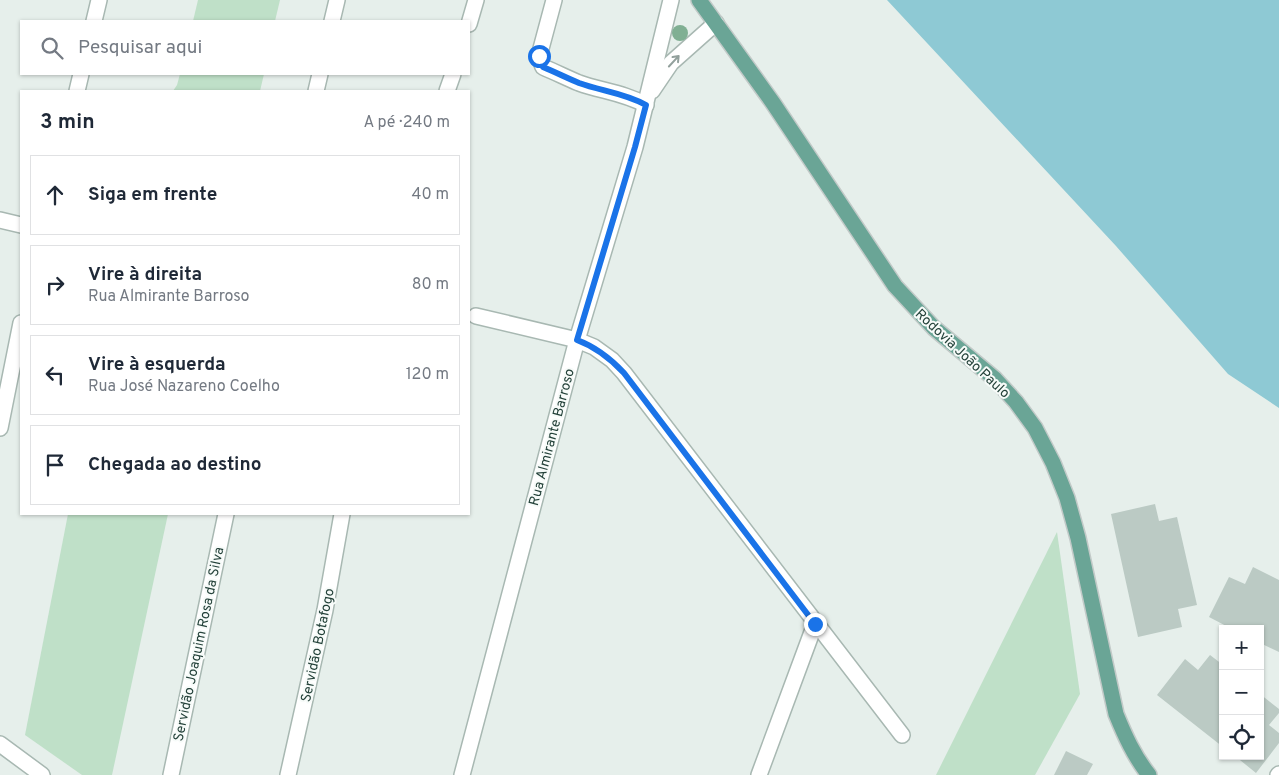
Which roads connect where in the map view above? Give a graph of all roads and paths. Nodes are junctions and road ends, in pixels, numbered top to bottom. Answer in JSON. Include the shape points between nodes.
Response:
{"nodes":[{"id":1,"x":99,"y":0,"type":"edge"},
{"id":2,"x":336,"y":0,"type":"edge"},
{"id":3,"x":476,"y":0,"type":"edge"},
{"id":4,"x":554,"y":0,"type":"edge"},
{"id":5,"x":671,"y":0,"type":"edge"},
{"id":6,"x":699,"y":0,"type":"edge"},
{"id":7,"x":94,"y":20,"type":"edge"},
{"id":8,"x":332,"y":20,"type":"edge"},
{"id":9,"x":470,"y":21,"type":"edge"},
{"id":10,"x":716,"y":23,"type":"junction"},
{"id":11,"x":82,"y":75,"type":"edge"},
{"id":12,"x":320,"y":75,"type":"edge"},
{"id":13,"x":453,"y":75,"type":"edge"},
{"id":14,"x":77,"y":90,"type":"edge"},
{"id":15,"x":316,"y":90,"type":"edge"},
{"id":16,"x":447,"y":90,"type":"edge"},
{"id":17,"x":646,"y":103,"type":"junction"},
{"id":18,"x":0,"y":220,"type":"edge"},
{"id":19,"x":20,"y":225,"type":"edge"},
{"id":20,"x":476,"y":316,"type":"dead end"},
{"id":21,"x":20,"y":328,"type":"edge"},
{"id":22,"x":577,"y":340,"type":"junction"},
{"id":23,"x":0,"y":428,"type":"edge"},
{"id":24,"x":226,"y":515,"type":"edge"},
{"id":25,"x":342,"y":515,"type":"edge"},
{"id":26,"x":815,"y":624,"type":"junction"},
{"id":27,"x":902,"y":735,"type":"dead end"},
{"id":28,"x":2,"y":752,"type":"edge"},
{"id":29,"x":42,"y":775,"type":"edge"},
{"id":30,"x":171,"y":775,"type":"edge"},
{"id":31,"x":288,"y":775,"type":"edge"},
{"id":32,"x":462,"y":775,"type":"edge"},
{"id":33,"x":759,"y":775,"type":"edge"},
{"id":34,"x":1149,"y":775,"type":"edge"}],
"edges":[{"from":1,"to":7,"type":"street"},
{"from":2,"to":8,"type":"street"},
{"from":3,"to":9,"type":"street"},
{"from":4,"to":17,"type":"street","via":[[539,56],[543,67],[580,83]]},
{"from":5,"to":17,"type":"street","name":"Rua Almirante Barroso"},
{"from":6,"to":10,"type":"main road","name":"Rodovia João Paulo"},
{"from":17,"to":10,"type":"street","name":"Rua Almirante Barroso","one_way":true,"via":[[671,63]]},
{"from":10,"to":34,"type":"main road","name":"Rodovia João Paulo","via":[[895,286],[934,328],[994,379],[1034,428],[1067,498],[1116,714],[1124,735]]},
{"from":11,"to":14,"type":"street"},
{"from":12,"to":15,"type":"street"},
{"from":13,"to":16,"type":"street"},
{"from":17,"to":22,"type":"street","name":"Rua Almirante Barroso"},
{"from":18,"to":19,"type":"street"},
{"from":20,"to":22,"type":"street"},
{"from":21,"to":23,"type":"street"},
{"from":22,"to":26,"type":"street","via":[[594,347],[624,373]]},
{"from":22,"to":32,"type":"street","name":"Rua Almirante Barroso"},
{"from":24,"to":30,"type":"street","name":"Servidão Joaquim Rosa da Silva"},
{"from":25,"to":31,"type":"street","name":"Servidão Botafogo","via":[[325,610]]},
{"from":26,"to":27,"type":"street"},
{"from":26,"to":33,"type":"street"},
{"from":28,"to":29,"type":"street"}]}
